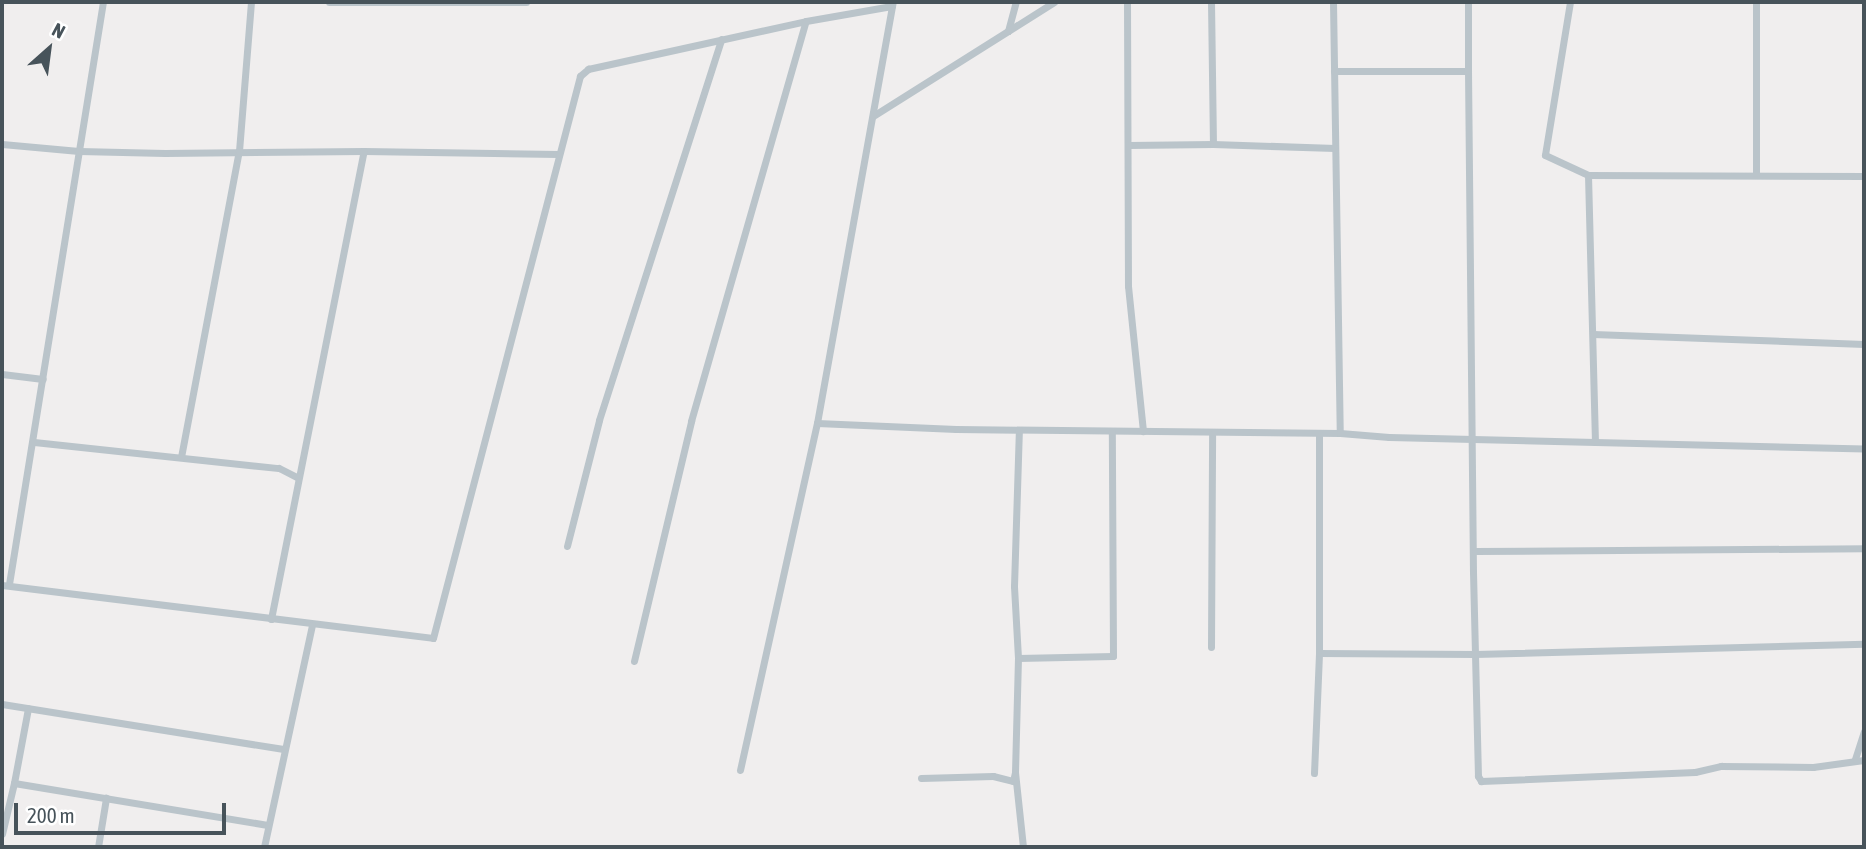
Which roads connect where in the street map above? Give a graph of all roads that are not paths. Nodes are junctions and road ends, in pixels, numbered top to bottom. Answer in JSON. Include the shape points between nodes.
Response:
{"nodes":[{"id":1,"x":103,"y":2,"type":"edge"},
{"id":2,"x":251,"y":2,"type":"edge"},
{"id":3,"x":329,"y":2,"type":"edge"},
{"id":4,"x":399,"y":2,"type":"edge"},
{"id":5,"x":526,"y":2,"type":"edge"},
{"id":6,"x":1016,"y":2,"type":"edge"},
{"id":7,"x":1054,"y":2,"type":"edge"},
{"id":8,"x":1127,"y":2,"type":"edge"},
{"id":9,"x":1211,"y":2,"type":"edge"},
{"id":10,"x":1333,"y":2,"type":"edge"},
{"id":11,"x":1468,"y":2,"type":"edge"},
{"id":12,"x":1570,"y":2,"type":"edge"},
{"id":13,"x":1756,"y":2,"type":"edge"},
{"id":14,"x":892,"y":4,"type":"edge"},
{"id":15,"x":806,"y":21,"type":"junction"},
{"id":16,"x":1008,"y":31,"type":"junction"},
{"id":17,"x":721,"y":39,"type":"junction"},
{"id":18,"x":1334,"y":71,"type":"junction"},
{"id":19,"x":1468,"y":71,"type":"junction"},
{"id":20,"x":873,"y":116,"type":"junction"},
{"id":21,"x":2,"y":144,"type":"edge"},
{"id":22,"x":1213,"y":144,"type":"junction"},
{"id":23,"x":1129,"y":145,"type":"junction"},
{"id":24,"x":1335,"y":148,"type":"junction"},
{"id":25,"x":79,"y":151,"type":"junction"},
{"id":26,"x":239,"y":151,"type":"junction"},
{"id":27,"x":363,"y":151,"type":"junction"},
{"id":28,"x":558,"y":154,"type":"junction"},
{"id":29,"x":1756,"y":173,"type":"junction"},
{"id":30,"x":1588,"y":175,"type":"junction"},
{"id":31,"x":1864,"y":176,"type":"edge"},
{"id":32,"x":1593,"y":334,"type":"junction"},
{"id":33,"x":1864,"y":344,"type":"edge"},
{"id":34,"x":2,"y":374,"type":"edge"},
{"id":35,"x":43,"y":379,"type":"junction"},
{"id":36,"x":817,"y":423,"type":"junction"},
{"id":37,"x":1019,"y":430,"type":"junction"},
{"id":38,"x":1143,"y":431,"type":"junction"},
{"id":39,"x":1112,"y":432,"type":"junction"},
{"id":40,"x":1340,"y":433,"type":"junction"},
{"id":41,"x":1212,"y":434,"type":"junction"},
{"id":42,"x":1319,"y":434,"type":"junction"},
{"id":43,"x":1474,"y":439,"type":"junction"},
{"id":44,"x":34,"y":442,"type":"junction"},
{"id":45,"x":1595,"y":442,"type":"junction"},
{"id":46,"x":1864,"y":449,"type":"edge"},
{"id":47,"x":181,"y":457,"type":"junction"},
{"id":48,"x":297,"y":477,"type":"junction"},
{"id":49,"x":567,"y":546,"type":"dead end"},
{"id":50,"x":1864,"y":548,"type":"edge"},
{"id":51,"x":1475,"y":551,"type":"junction"},
{"id":52,"x":5,"y":585,"type":"edge"},
{"id":53,"x":271,"y":619,"type":"junction"},
{"id":54,"x":312,"y":625,"type":"junction"},
{"id":55,"x":1864,"y":643,"type":"edge"},
{"id":56,"x":1211,"y":647,"type":"dead end"},
{"id":57,"x":1319,"y":653,"type":"junction"},
{"id":58,"x":1475,"y":654,"type":"junction"},
{"id":59,"x":1018,"y":659,"type":"junction"},
{"id":60,"x":634,"y":661,"type":"dead end"},
{"id":61,"x":2,"y":704,"type":"edge"},
{"id":62,"x":28,"y":708,"type":"junction"},
{"id":63,"x":1864,"y":731,"type":"edge"},
{"id":64,"x":283,"y":749,"type":"junction"},
{"id":65,"x":1855,"y":760,"type":"junction"},
{"id":66,"x":1864,"y":760,"type":"edge"},
{"id":67,"x":740,"y":770,"type":"dead end"},
{"id":68,"x":1015,"y":772,"type":"junction"},
{"id":69,"x":1314,"y":774,"type":"dead end"},
{"id":70,"x":921,"y":778,"type":"dead end"},
{"id":71,"x":14,"y":783,"type":"junction"},
{"id":72,"x":107,"y":798,"type":"junction"},
{"id":73,"x":268,"y":825,"type":"junction"},
{"id":74,"x":2,"y":834,"type":"edge"},
{"id":75,"x":98,"y":847,"type":"edge"},
{"id":76,"x":264,"y":847,"type":"edge"},
{"id":77,"x":1024,"y":847,"type":"edge"}],
"edges":[{"from":1,"to":25,"type":"street"},
{"from":2,"to":26,"type":"street"},
{"from":3,"to":4,"type":"street"},
{"from":4,"to":5,"type":"street"},
{"from":6,"to":16,"type":"street"},
{"from":7,"to":16,"type":"street"},
{"from":8,"to":23,"type":"street"},
{"from":9,"to":22,"type":"street"},
{"from":10,"to":18,"type":"street"},
{"from":11,"to":19,"type":"street"},
{"from":12,"to":30,"type":"street","via":[[1545,156]]},
{"from":13,"to":29,"type":"street"},
{"from":14,"to":15,"type":"street"},
{"from":14,"to":20,"type":"street"},
{"from":15,"to":17,"type":"street"},
{"from":15,"to":60,"type":"street","via":[[691,421]]},
{"from":16,"to":20,"type":"street"},
{"from":17,"to":28,"type":"street","via":[[588,69],[580,76]]},
{"from":17,"to":49,"type":"street","via":[[599,420]]},
{"from":18,"to":19,"type":"street"},
{"from":18,"to":24,"type":"street"},
{"from":19,"to":43,"type":"street"},
{"from":20,"to":36,"type":"street"},
{"from":21,"to":25,"type":"street"},
{"from":22,"to":23,"type":"street"},
{"from":22,"to":24,"type":"street"},
{"from":23,"to":38,"type":"street","via":[[1128,286]]},
{"from":24,"to":40,"type":"street"},
{"from":25,"to":26,"type":"street"},
{"from":25,"to":35,"type":"street"},
{"from":26,"to":27,"type":"street"},
{"from":26,"to":47,"type":"street"},
{"from":27,"to":28,"type":"street"},
{"from":27,"to":48,"type":"street"},
{"from":28,"to":54,"type":"street","via":[[433,638]]},
{"from":29,"to":30,"type":"street"},
{"from":29,"to":31,"type":"street"},
{"from":30,"to":32,"type":"street"},
{"from":32,"to":33,"type":"street"},
{"from":32,"to":45,"type":"street"},
{"from":34,"to":35,"type":"street"},
{"from":35,"to":44,"type":"street"},
{"from":36,"to":37,"type":"street"},
{"from":36,"to":67,"type":"street"},
{"from":37,"to":39,"type":"street"},
{"from":37,"to":59,"type":"street","via":[[1014,586]]},
{"from":38,"to":39,"type":"street"},
{"from":38,"to":41,"type":"street"},
{"from":39,"to":59,"type":"street","via":[[1113,656]]},
{"from":40,"to":42,"type":"street"},
{"from":40,"to":43,"type":"street"},
{"from":41,"to":42,"type":"street"},
{"from":41,"to":56,"type":"street"},
{"from":42,"to":57,"type":"street"},
{"from":43,"to":45,"type":"street"},
{"from":43,"to":51,"type":"street"},
{"from":44,"to":47,"type":"street"},
{"from":44,"to":52,"type":"street"},
{"from":45,"to":46,"type":"street"},
{"from":47,"to":48,"type":"street","via":[[279,468]]},
{"from":48,"to":53,"type":"street"},
{"from":50,"to":51,"type":"street"},
{"from":51,"to":58,"type":"street"},
{"from":52,"to":53,"type":"street"},
{"from":53,"to":54,"type":"street"},
{"from":54,"to":64,"type":"street"},
{"from":55,"to":58,"type":"street"},
{"from":57,"to":58,"type":"street"},
{"from":57,"to":69,"type":"street"},
{"from":58,"to":65,"type":"street","via":[[1478,776],[1487,783],[1695,772],[1721,766],[1814,767]]},
{"from":59,"to":68,"type":"street"},
{"from":61,"to":62,"type":"street"},
{"from":62,"to":64,"type":"street"},
{"from":62,"to":71,"type":"street"},
{"from":63,"to":65,"type":"street"},
{"from":64,"to":73,"type":"street"},
{"from":65,"to":66,"type":"street"},
{"from":68,"to":70,"type":"street","via":[[1013,781],[993,776]]},
{"from":68,"to":77,"type":"street"},
{"from":71,"to":72,"type":"street"},
{"from":71,"to":74,"type":"street"},
{"from":72,"to":73,"type":"street"},
{"from":72,"to":75,"type":"street"},
{"from":73,"to":76,"type":"street"}]}
